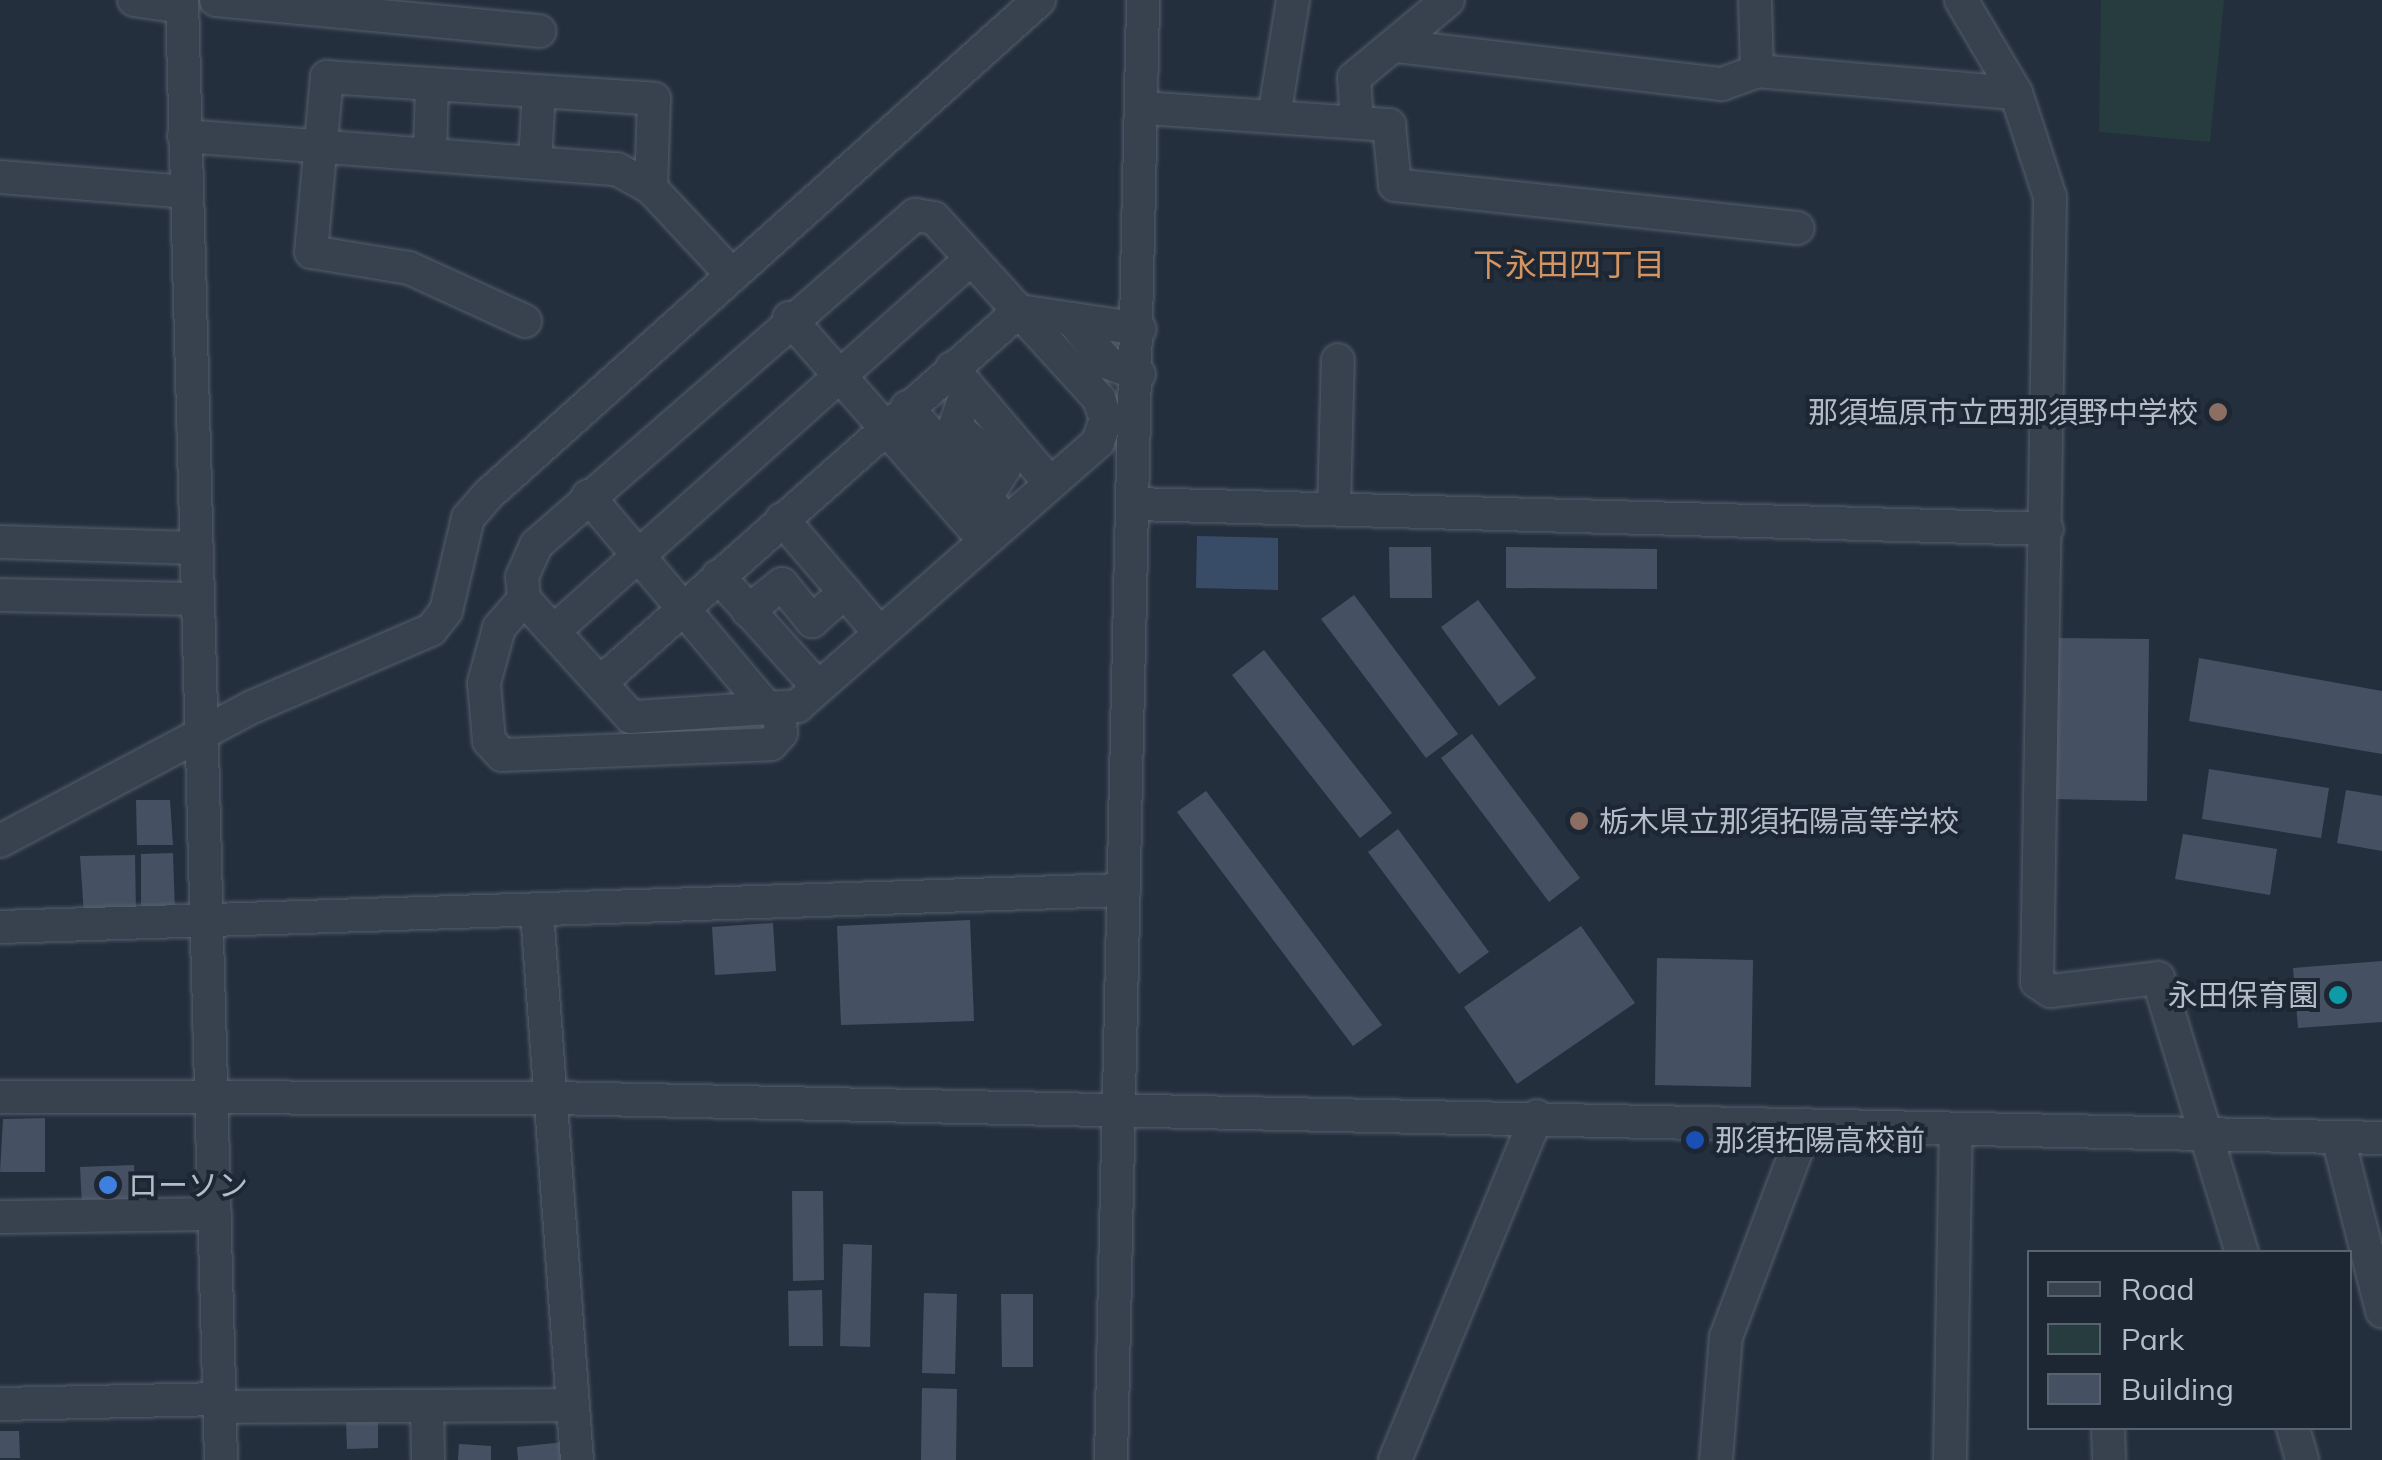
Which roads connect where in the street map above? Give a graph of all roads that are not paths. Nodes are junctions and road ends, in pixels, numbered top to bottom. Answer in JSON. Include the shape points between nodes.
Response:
{"nodes":[{"id":1,"x":134,"y":0,"type":"edge"},
{"id":2,"x":216,"y":0,"type":"edge"},
{"id":3,"x":1039,"y":0,"type":"edge"},
{"id":4,"x":1143,"y":0,"type":"edge"},
{"id":5,"x":1294,"y":0,"type":"edge"},
{"id":6,"x":1448,"y":0,"type":"edge"},
{"id":7,"x":1755,"y":0,"type":"edge"},
{"id":8,"x":1961,"y":0,"type":"edge"},
{"id":9,"x":182,"y":4,"type":"edge"},
{"id":10,"x":404,"y":9,"type":"edge"},
{"id":11,"x":540,"y":31,"type":"dead end"},
{"id":12,"x":1397,"y":46,"type":"junction"},
{"id":13,"x":1757,"y":71,"type":"junction"},
{"id":14,"x":432,"y":84,"type":"junction"},
{"id":15,"x":540,"y":91,"type":"junction"},
{"id":16,"x":2016,"y":92,"type":"junction"},
{"id":17,"x":1144,"y":108,"type":"junction"},
{"id":18,"x":1274,"y":116,"type":"junction"},
{"id":19,"x":1357,"y":122,"type":"junction"},
{"id":20,"x":184,"y":136,"type":"junction"},
{"id":21,"x":321,"y":146,"type":"junction"},
{"id":22,"x":430,"y":154,"type":"junction"},
{"id":23,"x":535,"y":162,"type":"junction"},
{"id":24,"x":0,"y":177,"type":"edge"},
{"id":25,"x":652,"y":188,"type":"junction"},
{"id":26,"x":185,"y":192,"type":"junction"},
{"id":27,"x":1798,"y":228,"type":"dead end"},
{"id":28,"x":971,"y":258,"type":"junction"},
{"id":29,"x":732,"y":275,"type":"junction"},
{"id":30,"x":1018,"y":311,"type":"junction"},
{"id":31,"x":790,"y":318,"type":"junction"},
{"id":32,"x":1071,"y":319,"type":"junction"},
{"id":33,"x":525,"y":321,"type":"dead end"},
{"id":34,"x":1140,"y":330,"type":"junction"},
{"id":35,"x":1338,"y":360,"type":"dead end"},
{"id":36,"x":1139,"y":374,"type":"junction"},
{"id":37,"x":841,"y":377,"type":"junction"},
{"id":38,"x":960,"y":378,"type":"junction"},
{"id":39,"x":896,"y":417,"type":"junction"},
{"id":40,"x":1050,"y":483,"type":"junction"},
{"id":41,"x":588,"y":496,"type":"junction"},
{"id":42,"x":1136,"y":504,"type":"junction"},
{"id":43,"x":1334,"y":508,"type":"junction"},
{"id":44,"x":782,"y":518,"type":"junction"},
{"id":45,"x":992,"y":519,"type":"junction"},
{"id":46,"x":2047,"y":530,"type":"junction"},
{"id":47,"x":0,"y":542,"type":"edge"},
{"id":48,"x":192,"y":548,"type":"junction"},
{"id":49,"x":639,"y":556,"type":"junction"},
{"id":50,"x":718,"y":576,"type":"junction"},
{"id":51,"x":845,"y":592,"type":"junction"},
{"id":52,"x":0,"y":594,"type":"edge"},
{"id":53,"x":194,"y":598,"type":"junction"},
{"id":54,"x":524,"y":599,"type":"junction"},
{"id":55,"x":685,"y":606,"type":"junction"},
{"id":56,"x":748,"y":611,"type":"junction"},
{"id":57,"x":554,"y":631,"type":"junction"},
{"id":58,"x":879,"y":632,"type":"junction"},
{"id":59,"x":600,"y":682,"type":"junction"},
{"id":60,"x":818,"y":687,"type":"junction"},
{"id":61,"x":774,"y":709,"type":"junction"},
{"id":62,"x":197,"y":736,"type":"junction"},
{"id":63,"x":0,"y":841,"type":"edge"},
{"id":64,"x":1124,"y":890,"type":"junction"},
{"id":65,"x":536,"y":912,"type":"junction"},
{"id":66,"x":208,"y":920,"type":"junction"},
{"id":67,"x":0,"y":927,"type":"edge"},
{"id":68,"x":0,"y":1097,"type":"edge"},
{"id":69,"x":552,"y":1098,"type":"junction"},
{"id":70,"x":211,"y":1099,"type":"junction"},
{"id":71,"x":1121,"y":1110,"type":"junction"},
{"id":72,"x":1537,"y":1116,"type":"junction"},
{"id":73,"x":1806,"y":1125,"type":"junction"},
{"id":74,"x":1956,"y":1130,"type":"junction"},
{"id":75,"x":2208,"y":1136,"type":"junction"},
{"id":76,"x":2338,"y":1138,"type":"junction"},
{"id":77,"x":2382,"y":1138,"type":"edge"},
{"id":78,"x":215,"y":1214,"type":"junction"},
{"id":79,"x":0,"y":1217,"type":"edge"},
{"id":80,"x":2241,"y":1250,"type":"edge"},
{"id":81,"x":2380,"y":1293,"type":"edge"},
{"id":82,"x":220,"y":1403,"type":"junction"},
{"id":83,"x":0,"y":1404,"type":"edge"},
{"id":84,"x":572,"y":1405,"type":"junction"},
{"id":85,"x":426,"y":1406,"type":"junction"},
{"id":86,"x":2108,"y":1430,"type":"edge"},
{"id":87,"x":2294,"y":1430,"type":"edge"},
{"id":88,"x":221,"y":1460,"type":"edge"},
{"id":89,"x":428,"y":1460,"type":"edge"},
{"id":90,"x":577,"y":1460,"type":"edge"},
{"id":91,"x":1111,"y":1460,"type":"edge"},
{"id":92,"x":1396,"y":1460,"type":"edge"},
{"id":93,"x":1716,"y":1460,"type":"edge"},
{"id":94,"x":1950,"y":1460,"type":"edge"},
{"id":95,"x":2109,"y":1460,"type":"edge"},
{"id":96,"x":2302,"y":1460,"type":"edge"}],
"edges":[{"from":1,"to":9,"type":"street"},
{"from":2,"to":10,"type":"street"},
{"from":3,"to":29,"type":"street"},
{"from":4,"to":17,"type":"street"},
{"from":5,"to":18,"type":"street"},
{"from":6,"to":12,"type":"street"},
{"from":7,"to":13,"type":"street"},
{"from":8,"to":16,"type":"street"},
{"from":9,"to":20,"type":"street"},
{"from":10,"to":11,"type":"street"},
{"from":12,"to":13,"type":"street","via":[[1722,84]]},
{"from":12,"to":19,"type":"street","via":[[1354,78]]},
{"from":13,"to":16,"type":"street"},
{"from":14,"to":15,"type":"street"},
{"from":14,"to":21,"type":"street","via":[[326,76]]},
{"from":14,"to":22,"type":"street"},
{"from":15,"to":23,"type":"street"},
{"from":15,"to":25,"type":"street","via":[[654,99]]},
{"from":16,"to":46,"type":"street","via":[[2050,196]]},
{"from":17,"to":18,"type":"street"},
{"from":17,"to":34,"type":"street"},
{"from":18,"to":19,"type":"street"},
{"from":19,"to":27,"type":"street","via":[[1389,124],[1395,185]]},
{"from":20,"to":21,"type":"street"},
{"from":20,"to":26,"type":"street"},
{"from":21,"to":22,"type":"street"},
{"from":21,"to":33,"type":"street","via":[[311,252],[409,268]]},
{"from":22,"to":23,"type":"street"},
{"from":23,"to":25,"type":"street","via":[[617,168]]},
{"from":24,"to":26,"type":"street"},
{"from":25,"to":29,"type":"street"},
{"from":26,"to":48,"type":"street"},
{"from":28,"to":30,"type":"street"},
{"from":28,"to":31,"type":"street","via":[[934,218],[915,214]]},
{"from":28,"to":37,"type":"street"},
{"from":29,"to":62,"type":"street","via":[[468,518],[446,611],[431,630]]},
{"from":30,"to":32,"type":"street"},
{"from":30,"to":38,"type":"street"},
{"from":30,"to":40,"type":"street","via":[[1099,399],[1106,419],[1098,442]]},
{"from":31,"to":37,"type":"street"},
{"from":31,"to":41,"type":"street"},
{"from":32,"to":34,"type":"street"},
{"from":32,"to":36,"type":"street","via":[[1108,363]]},
{"from":34,"to":36,"type":"street"},
{"from":35,"to":43,"type":"street"},
{"from":36,"to":42,"type":"street"},
{"from":37,"to":39,"type":"street"},
{"from":37,"to":49,"type":"street"},
{"from":38,"to":39,"type":"street"},
{"from":38,"to":40,"type":"street"},
{"from":38,"to":45,"type":"street","via":[[955,426],[1004,469]]},
{"from":39,"to":44,"type":"street"},
{"from":39,"to":45,"type":"street"},
{"from":40,"to":45,"type":"street"},
{"from":41,"to":49,"type":"street"},
{"from":41,"to":54,"type":"street","via":[[536,545],[522,578]]},
{"from":42,"to":43,"type":"street"},
{"from":42,"to":64,"type":"street"},
{"from":43,"to":46,"type":"street"},
{"from":44,"to":50,"type":"street"},
{"from":44,"to":51,"type":"street"},
{"from":45,"to":58,"type":"street"},
{"from":46,"to":75,"type":"street","via":[[2037,982],[2050,991],[2158,978]]},
{"from":47,"to":48,"type":"street"},
{"from":48,"to":53,"type":"street"},
{"from":49,"to":55,"type":"street"},
{"from":49,"to":57,"type":"street"},
{"from":50,"to":55,"type":"street"},
{"from":50,"to":56,"type":"street"},
{"from":51,"to":56,"type":"street","via":[[812,621],[782,584]]},
{"from":51,"to":58,"type":"street"},
{"from":52,"to":53,"type":"street"},
{"from":53,"to":62,"type":"street"},
{"from":54,"to":57,"type":"street"},
{"from":54,"to":61,"type":"street","via":[[500,628],[484,683],[489,741],[502,755],[770,744],[781,733]]},
{"from":55,"to":59,"type":"street"},
{"from":55,"to":61,"type":"street"},
{"from":56,"to":60,"type":"street"},
{"from":57,"to":59,"type":"street"},
{"from":58,"to":60,"type":"street"},
{"from":59,"to":61,"type":"street","via":[[630,717]]},
{"from":60,"to":61,"type":"street","via":[[798,706]]},
{"from":62,"to":63,"type":"street"},
{"from":62,"to":66,"type":"street"},
{"from":64,"to":65,"type":"street"},
{"from":64,"to":71,"type":"street"},
{"from":65,"to":66,"type":"street"},
{"from":65,"to":69,"type":"street"},
{"from":66,"to":67,"type":"street"},
{"from":66,"to":70,"type":"street"},
{"from":68,"to":70,"type":"street"},
{"from":69,"to":70,"type":"street"},
{"from":69,"to":71,"type":"street"},
{"from":69,"to":84,"type":"street"},
{"from":70,"to":78,"type":"street"},
{"from":71,"to":72,"type":"street"},
{"from":71,"to":91,"type":"street"},
{"from":72,"to":73,"type":"street"},
{"from":72,"to":92,"type":"street"},
{"from":73,"to":74,"type":"street"},
{"from":73,"to":93,"type":"street","via":[[1726,1337]]},
{"from":74,"to":75,"type":"street"},
{"from":74,"to":94,"type":"street"},
{"from":75,"to":76,"type":"street"},
{"from":75,"to":80,"type":"street"},
{"from":76,"to":77,"type":"street"},
{"from":76,"to":81,"type":"street"},
{"from":78,"to":79,"type":"street"},
{"from":78,"to":82,"type":"street"},
{"from":82,"to":83,"type":"street"},
{"from":82,"to":85,"type":"street"},
{"from":82,"to":88,"type":"street"},
{"from":84,"to":85,"type":"street"},
{"from":84,"to":90,"type":"street"},
{"from":85,"to":89,"type":"street"},
{"from":86,"to":95,"type":"street"},
{"from":87,"to":96,"type":"street"}]}
